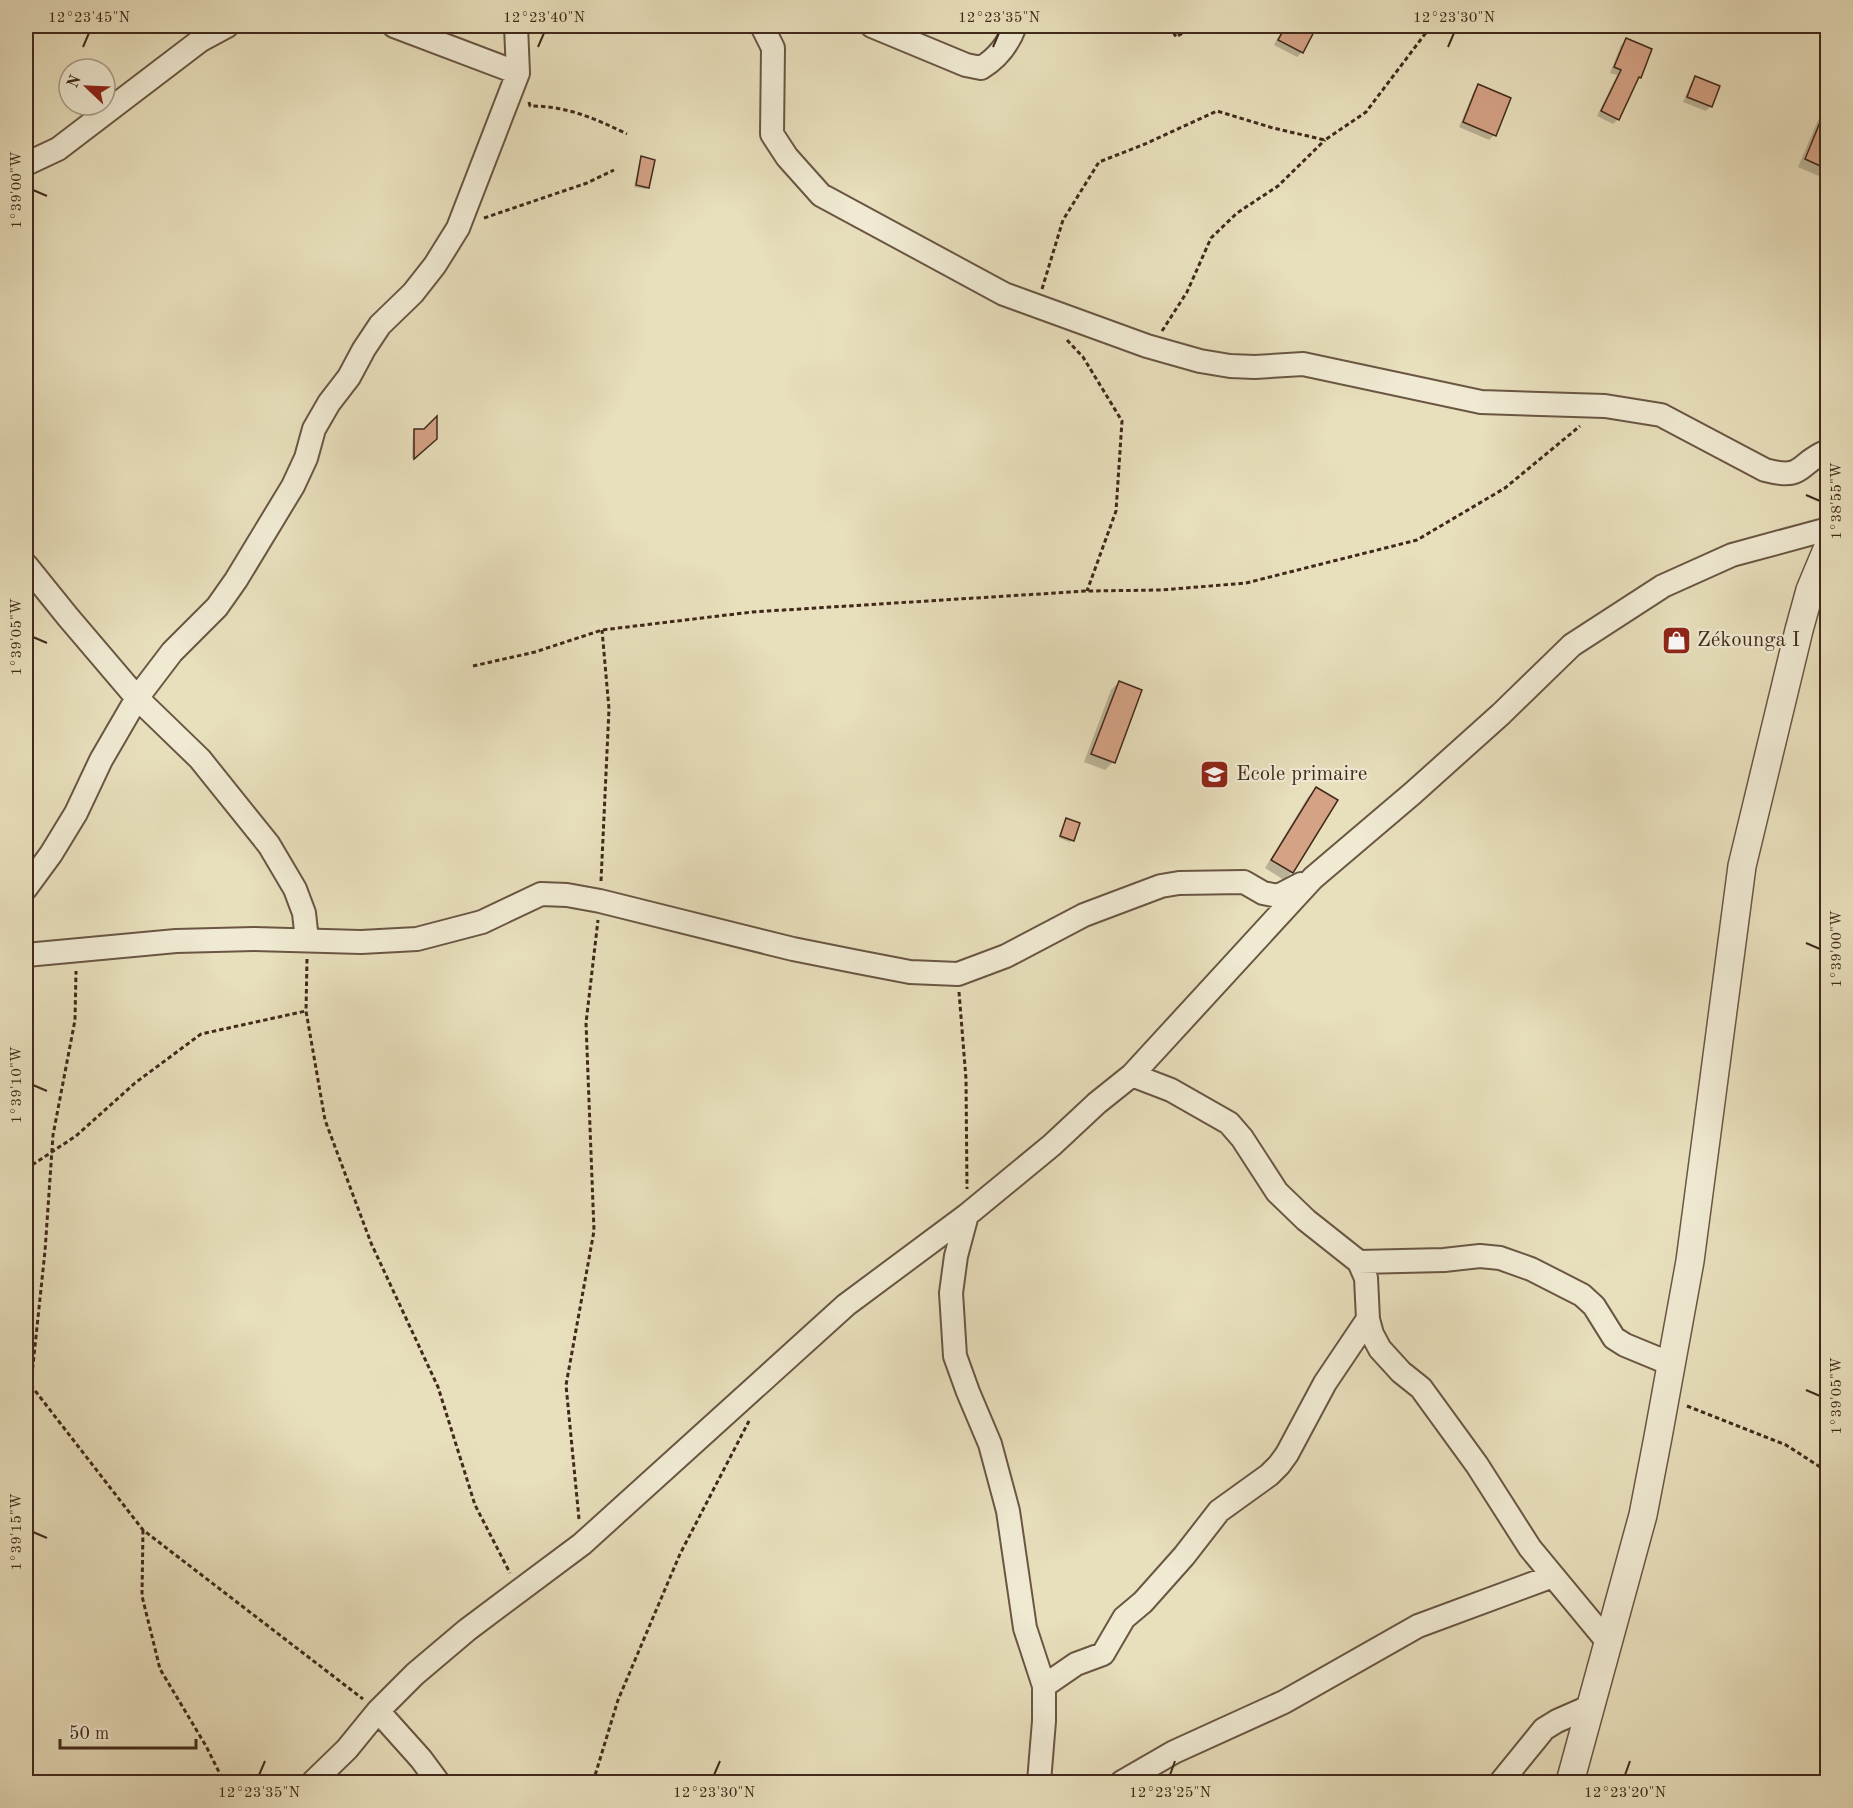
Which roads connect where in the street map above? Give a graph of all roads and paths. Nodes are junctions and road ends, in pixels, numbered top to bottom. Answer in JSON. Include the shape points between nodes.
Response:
{"nodes":[{"id":1,"x":227,"y":26,"type":"edge"},
{"id":2,"x":394,"y":26,"type":"edge"},
{"id":3,"x":516,"y":26,"type":"edge"},
{"id":4,"x":762,"y":26,"type":"edge"},
{"id":5,"x":782,"y":26,"type":"edge"},
{"id":6,"x":872,"y":26,"type":"edge"},
{"id":7,"x":1015,"y":26,"type":"edge"},
{"id":8,"x":1170,"y":26,"type":"edge"},
{"id":9,"x":1194,"y":26,"type":"edge"},
{"id":10,"x":1431,"y":26,"type":"edge"},
{"id":11,"x":773,"y":48,"type":"junction"},
{"id":12,"x":518,"y":73,"type":"junction"},
{"id":13,"x":627,"y":134,"type":"dead end"},
{"id":14,"x":1325,"y":140,"type":"junction"},
{"id":15,"x":26,"y":164,"type":"edge"},
{"id":16,"x":614,"y":170,"type":"dead end"},
{"id":17,"x":458,"y":228,"type":"junction"},
{"id":18,"x":1036,"y":306,"type":"junction"},
{"id":19,"x":1067,"y":340,"type":"dead end"},
{"id":20,"x":1147,"y":346,"type":"junction"},
{"id":21,"x":1605,"y":406,"type":"junction"},
{"id":22,"x":1827,"y":452,"type":"edge"},
{"id":23,"x":1827,"y":529,"type":"edge"},
{"id":24,"x":1827,"y":547,"type":"edge"},
{"id":25,"x":26,"y":565,"type":"edge"},
{"id":26,"x":1087,"y":591,"type":"junction"},
{"id":27,"x":602,"y":630,"type":"junction"},
{"id":28,"x":473,"y":666,"type":"dead end"},
{"id":29,"x":138,"y":698,"type":"junction"},
{"id":30,"x":1313,"y":878,"type":"junction"},
{"id":31,"x":26,"y":888,"type":"edge"},
{"id":32,"x":600,"y":901,"type":"junction"},
{"id":33,"x":307,"y":940,"type":"junction"},
{"id":34,"x":76,"y":951,"type":"junction"},
{"id":35,"x":26,"y":955,"type":"edge"},
{"id":36,"x":958,"y":974,"type":"junction"},
{"id":37,"x":306,"y":1011,"type":"junction"},
{"id":38,"x":1132,"y":1075,"type":"junction"},
{"id":39,"x":52,"y":1151,"type":"junction"},
{"id":40,"x":26,"y":1168,"type":"edge"},
{"id":41,"x":967,"y":1215,"type":"junction"},
{"id":42,"x":1359,"y":1262,"type":"junction"},
{"id":43,"x":1368,"y":1319,"type":"junction"},
{"id":44,"x":1671,"y":1364,"type":"junction"},
{"id":45,"x":26,"y":1379,"type":"edge"},
{"id":46,"x":30,"y":1386,"type":"junction"},
{"id":47,"x":1666,"y":1397,"type":"junction"},
{"id":48,"x":751,"y":1418,"type":"dead end"},
{"id":49,"x":1827,"y":1472,"type":"edge"},
{"id":50,"x":143,"y":1530,"type":"junction"},
{"id":51,"x":582,"y":1544,"type":"junction"},
{"id":52,"x":1553,"y":1576,"type":"junction"},
{"id":53,"x":519,"y":1591,"type":"junction"},
{"id":54,"x":1607,"y":1641,"type":"junction"},
{"id":55,"x":1044,"y":1686,"type":"junction"},
{"id":56,"x":1589,"y":1707,"type":"junction"},
{"id":57,"x":378,"y":1711,"type":"junction"},
{"id":58,"x":224,"y":1782,"type":"edge"},
{"id":59,"x":313,"y":1782,"type":"edge"},
{"id":60,"x":438,"y":1782,"type":"edge"},
{"id":61,"x":593,"y":1782,"type":"edge"},
{"id":62,"x":1039,"y":1782,"type":"edge"},
{"id":63,"x":1122,"y":1782,"type":"edge"},
{"id":64,"x":1501,"y":1782,"type":"edge"},
{"id":65,"x":1570,"y":1782,"type":"edge"}],
"edges":[{"from":1,"to":15,"type":"street","via":[[201,40],[58,149]]},
{"from":2,"to":12,"type":"street"},
{"from":3,"to":12,"type":"street"},
{"from":4,"to":11,"type":"street"},
{"from":5,"to":11,"type":"street"},
{"from":6,"to":7,"type":"street","via":[[981,68],[996,59]]},
{"from":8,"to":9,"type":"path","via":[[1176,37]]},
{"from":10,"to":14,"type":"path","via":[[1366,112]]},
{"from":11,"to":18,"type":"street","via":[[772,134],[821,195],[1004,294]]},
{"from":12,"to":13,"type":"path","via":[[530,106],[551,106],[590,116]]},
{"from":12,"to":17,"type":"street"},
{"from":14,"to":18,"type":"path","via":[[1217,111],[1099,162],[1063,220]]},
{"from":14,"to":20,"type":"path","via":[[1278,186],[1238,213],[1211,238],[1186,292],[1165,327]]},
{"from":16,"to":17,"type":"path"},
{"from":17,"to":29,"type":"street","via":[[413,293],[380,325],[329,403],[314,429],[293,486],[236,580],[217,607],[172,652]]},
{"from":18,"to":20,"type":"street"},
{"from":19,"to":26,"type":"path","via":[[1083,357],[1122,421],[1116,511]]},
{"from":20,"to":21,"type":"street","via":[[1230,366],[1303,364],[1481,402]]},
{"from":21,"to":22,"type":"street","via":[[1661,415],[1765,470],[1795,473]]},
{"from":21,"to":26,"type":"path","via":[[1505,488],[1417,540],[1246,583]]},
{"from":23,"to":30,"type":"street","via":[[1732,555],[1664,586],[1572,645],[1422,786]]},
{"from":24,"to":44,"type":"street","via":[[1799,630],[1742,866],[1689,1261]]},
{"from":25,"to":29,"type":"street"},
{"from":26,"to":27,"type":"path","via":[[763,611]]},
{"from":27,"to":28,"type":"path","via":[[535,652]]},
{"from":27,"to":32,"type":"path","via":[[609,709]]},
{"from":29,"to":31,"type":"street","via":[[101,760],[76,813]]},
{"from":29,"to":33,"type":"street","via":[[200,759],[269,845],[295,889],[304,913]]},
{"from":30,"to":36,"type":"street","via":[[1278,896],[1244,882],[1161,886],[1084,915],[1006,956]]},
{"from":30,"to":38,"type":"street"},
{"from":32,"to":33,"type":"street","via":[[541,894],[482,922],[417,939]]},
{"from":32,"to":36,"type":"street","via":[[793,949],[910,972]]},
{"from":32,"to":51,"type":"path","via":[[586,1023],[594,1231],[566,1384]]},
{"from":33,"to":34,"type":"street","via":[[176,941]]},
{"from":33,"to":37,"type":"path"},
{"from":34,"to":35,"type":"street"},
{"from":34,"to":39,"type":"path","via":[[75,1020]]},
{"from":36,"to":41,"type":"path","via":[[966,1079]]},
{"from":37,"to":39,"type":"path","via":[[201,1034]]},
{"from":37,"to":53,"type":"path","via":[[325,1120],[371,1243],[438,1387],[475,1505]]},
{"from":38,"to":41,"type":"street"},
{"from":38,"to":42,"type":"street","via":[[1171,1090],[1229,1123],[1277,1192]]},
{"from":39,"to":40,"type":"path"},
{"from":39,"to":46,"type":"path"},
{"from":41,"to":51,"type":"street","via":[[846,1305]]},
{"from":41,"to":55,"type":"street","via":[[951,1293],[955,1356],[990,1444],[1008,1511],[1025,1628]]},
{"from":42,"to":43,"type":"street","via":[[1366,1278]]},
{"from":42,"to":44,"type":"street","via":[[1500,1258],[1532,1269],[1582,1295],[1594,1306],[1614,1338]]},
{"from":43,"to":52,"type":"street","via":[[1380,1349],[1421,1388]]},
{"from":43,"to":55,"type":"street","via":[[1325,1383],[1279,1465],[1219,1511],[1185,1556],[1124,1618],[1103,1654],[1076,1664]]},
{"from":44,"to":47,"type":"street"},
{"from":45,"to":46,"type":"path"},
{"from":46,"to":50,"type":"path"},
{"from":47,"to":49,"type":"path","via":[[1786,1446]]},
{"from":47,"to":54,"type":"street","via":[[1643,1515]]},
{"from":48,"to":61,"type":"path","via":[[680,1554],[618,1700]]},
{"from":50,"to":57,"type":"path"},
{"from":50,"to":58,"type":"path","via":[[142,1596],[160,1669]]},
{"from":51,"to":53,"type":"street"},
{"from":52,"to":54,"type":"street"},
{"from":52,"to":63,"type":"street","via":[[1418,1626],[1284,1702],[1173,1752]]},
{"from":53,"to":57,"type":"street","via":[[458,1637]]},
{"from":54,"to":56,"type":"street"},
{"from":55,"to":62,"type":"street"},
{"from":56,"to":64,"type":"street","via":[[1544,1730]]},
{"from":56,"to":65,"type":"street"},
{"from":57,"to":59,"type":"street"},
{"from":57,"to":60,"type":"street"}]}
